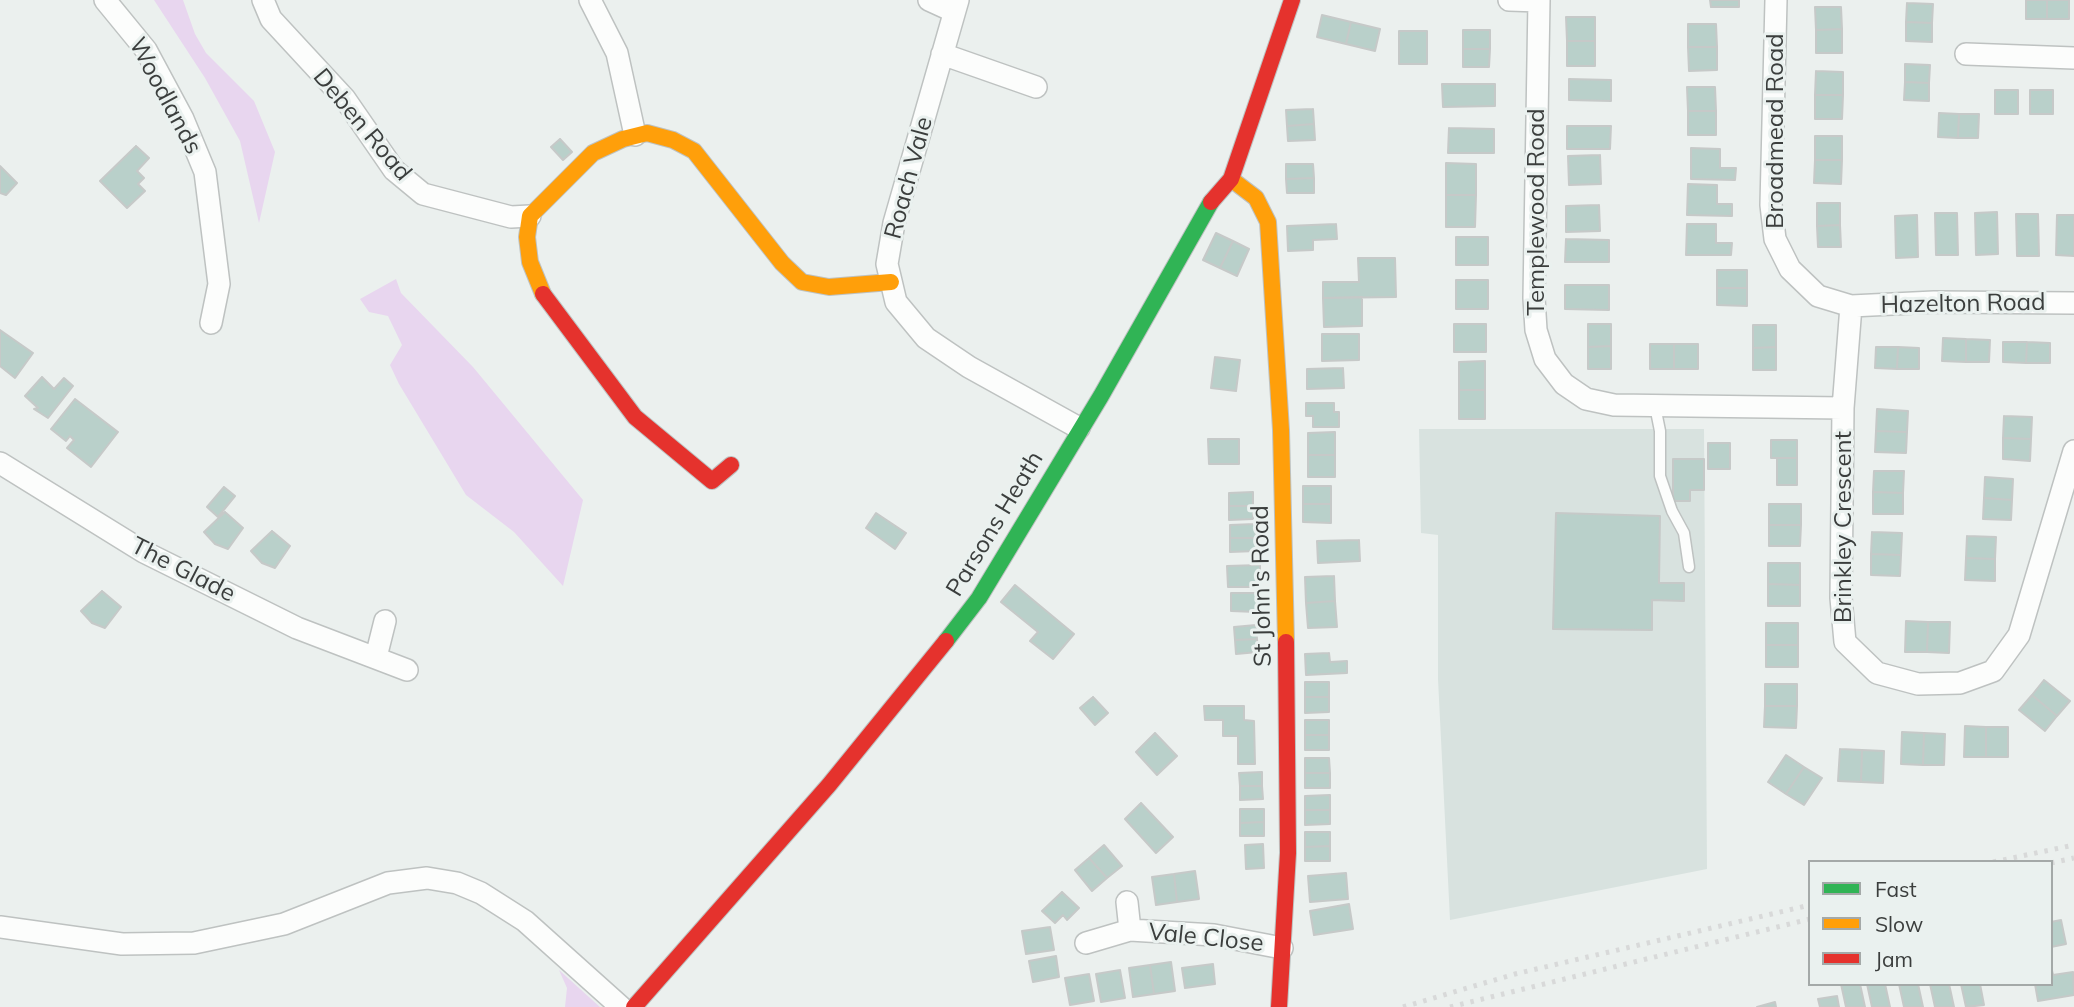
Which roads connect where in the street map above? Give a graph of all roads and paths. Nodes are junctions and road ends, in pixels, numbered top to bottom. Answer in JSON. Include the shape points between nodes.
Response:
{"nodes":[{"id":1,"x":105,"y":0,"type":"edge"},
{"id":2,"x":263,"y":0,"type":"edge"},
{"id":3,"x":590,"y":0,"type":"edge"},
{"id":4,"x":929,"y":0,"type":"edge"},
{"id":5,"x":1292,"y":0,"type":"edge"},
{"id":6,"x":1509,"y":0,"type":"edge"},
{"id":7,"x":1776,"y":0,"type":"edge"},
{"id":8,"x":1539,"y":1,"type":"edge"},
{"id":9,"x":956,"y":5,"type":"edge"},
{"id":10,"x":942,"y":54,"type":"junction"},
{"id":11,"x":1966,"y":54,"type":"dead end"},
{"id":12,"x":2074,"y":58,"type":"edge"},
{"id":13,"x":1036,"y":88,"type":"dead end"},
{"id":14,"x":635,"y":135,"type":"junction"},
{"id":15,"x":1231,"y":180,"type":"junction"},
{"id":16,"x":530,"y":216,"type":"junction"},
{"id":17,"x":891,"y":282,"type":"junction"},
{"id":18,"x":2074,"y":303,"type":"edge"},
{"id":19,"x":1851,"y":306,"type":"junction"},
{"id":20,"x":211,"y":323,"type":"dead end"},
{"id":21,"x":1655,"y":406,"type":"junction"},
{"id":22,"x":1843,"y":408,"type":"junction"},
{"id":23,"x":1079,"y":428,"type":"junction"},
{"id":24,"x":2074,"y":451,"type":"edge"},
{"id":25,"x":0,"y":463,"type":"edge"},
{"id":26,"x":731,"y":465,"type":"dead end"},
{"id":27,"x":1689,"y":567,"type":"dead end"},
{"id":28,"x":385,"y":621,"type":"dead end"},
{"id":29,"x":376,"y":657,"type":"junction"},
{"id":30,"x":407,"y":670,"type":"dead end"},
{"id":31,"x":1127,"y":902,"type":"dead end"},
{"id":32,"x":0,"y":926,"type":"edge"},
{"id":33,"x":1130,"y":930,"type":"junction"},
{"id":34,"x":1086,"y":943,"type":"dead end"},
{"id":35,"x":1282,"y":948,"type":"junction"},
{"id":36,"x":621,"y":1007,"type":"edge"},
{"id":37,"x":634,"y":1007,"type":"edge"},
{"id":38,"x":1279,"y":1007,"type":"edge"}],
"edges":[{"from":1,"to":20,"type":"street","name":"Woodlands","via":[[146,50],[205,172],[219,285]]},
{"from":2,"to":16,"type":"street","name":"Deben Road","via":[[271,19],[345,99],[394,170],[423,194],[511,217]]},
{"from":3,"to":14,"type":"street","via":[[617,53]]},
{"from":4,"to":9,"type":"street"},
{"from":5,"to":15,"type":"street","name":"Parsons Heath"},
{"from":6,"to":8,"type":"street"},
{"from":7,"to":19,"type":"street","name":"Broadmead Road","via":[[1774,239],[1790,269],[1818,296]]},
{"from":8,"to":21,"type":"street","name":"Templewood Road","via":[[1536,330],[1545,359],[1564,384],[1586,399]]},
{"from":9,"to":10,"type":"street","name":"Roach Vale"},
{"from":10,"to":13,"type":"street"},
{"from":10,"to":17,"type":"street","name":"Roach Vale","via":[[894,223],[887,264]]},
{"from":11,"to":12,"type":"street"},
{"from":14,"to":16,"type":"street","via":[[593,153]]},
{"from":14,"to":17,"type":"street","via":[[647,133],[673,140],[694,151],[802,282],[830,287]]},
{"from":15,"to":23,"type":"street","name":"Parsons Heath","via":[[1210,204]]},
{"from":15,"to":35,"type":"street","name":"St John's Road","via":[[1256,198],[1268,222],[1273,270],[1289,767]]},
{"from":16,"to":26,"type":"street","via":[[530,262],[545,298],[635,417],[712,481]]},
{"from":17,"to":23,"type":"street","name":"Roach Vale","via":[[896,302],[926,338]]},
{"from":18,"to":19,"type":"street","name":"Hazelton Road"},
{"from":19,"to":22,"type":"street","name":"Brinkley Crescent"},
{"from":21,"to":22,"type":"street","name":"Templewood Road"},
{"from":21,"to":27,"type":"lane","via":[[1660,476],[1684,533]]},
{"from":22,"to":24,"type":"street","name":"Brinkley Crescent","via":[[1841,598],[1845,642],[1877,673],[1918,684],[1960,683],[1993,670],[2011,650]]},
{"from":23,"to":37,"type":"street","name":"Parsons Heath","via":[[979,598],[914,684]]},
{"from":25,"to":29,"type":"street","name":"The Glade","via":[[144,552],[297,628]]},
{"from":28,"to":29,"type":"street"},
{"from":29,"to":30,"type":"street","name":"The Glade"},
{"from":31,"to":33,"type":"street","name":"Vale Close"},
{"from":32,"to":36,"type":"street","via":[[122,944],[194,943],[284,924],[388,883],[427,878],[481,892],[525,921]]},
{"from":33,"to":34,"type":"street","name":"Vale Close"},
{"from":33,"to":35,"type":"street","name":"Vale Close","via":[[1214,935]]},
{"from":35,"to":38,"type":"street","name":"St John's Road"}]}
